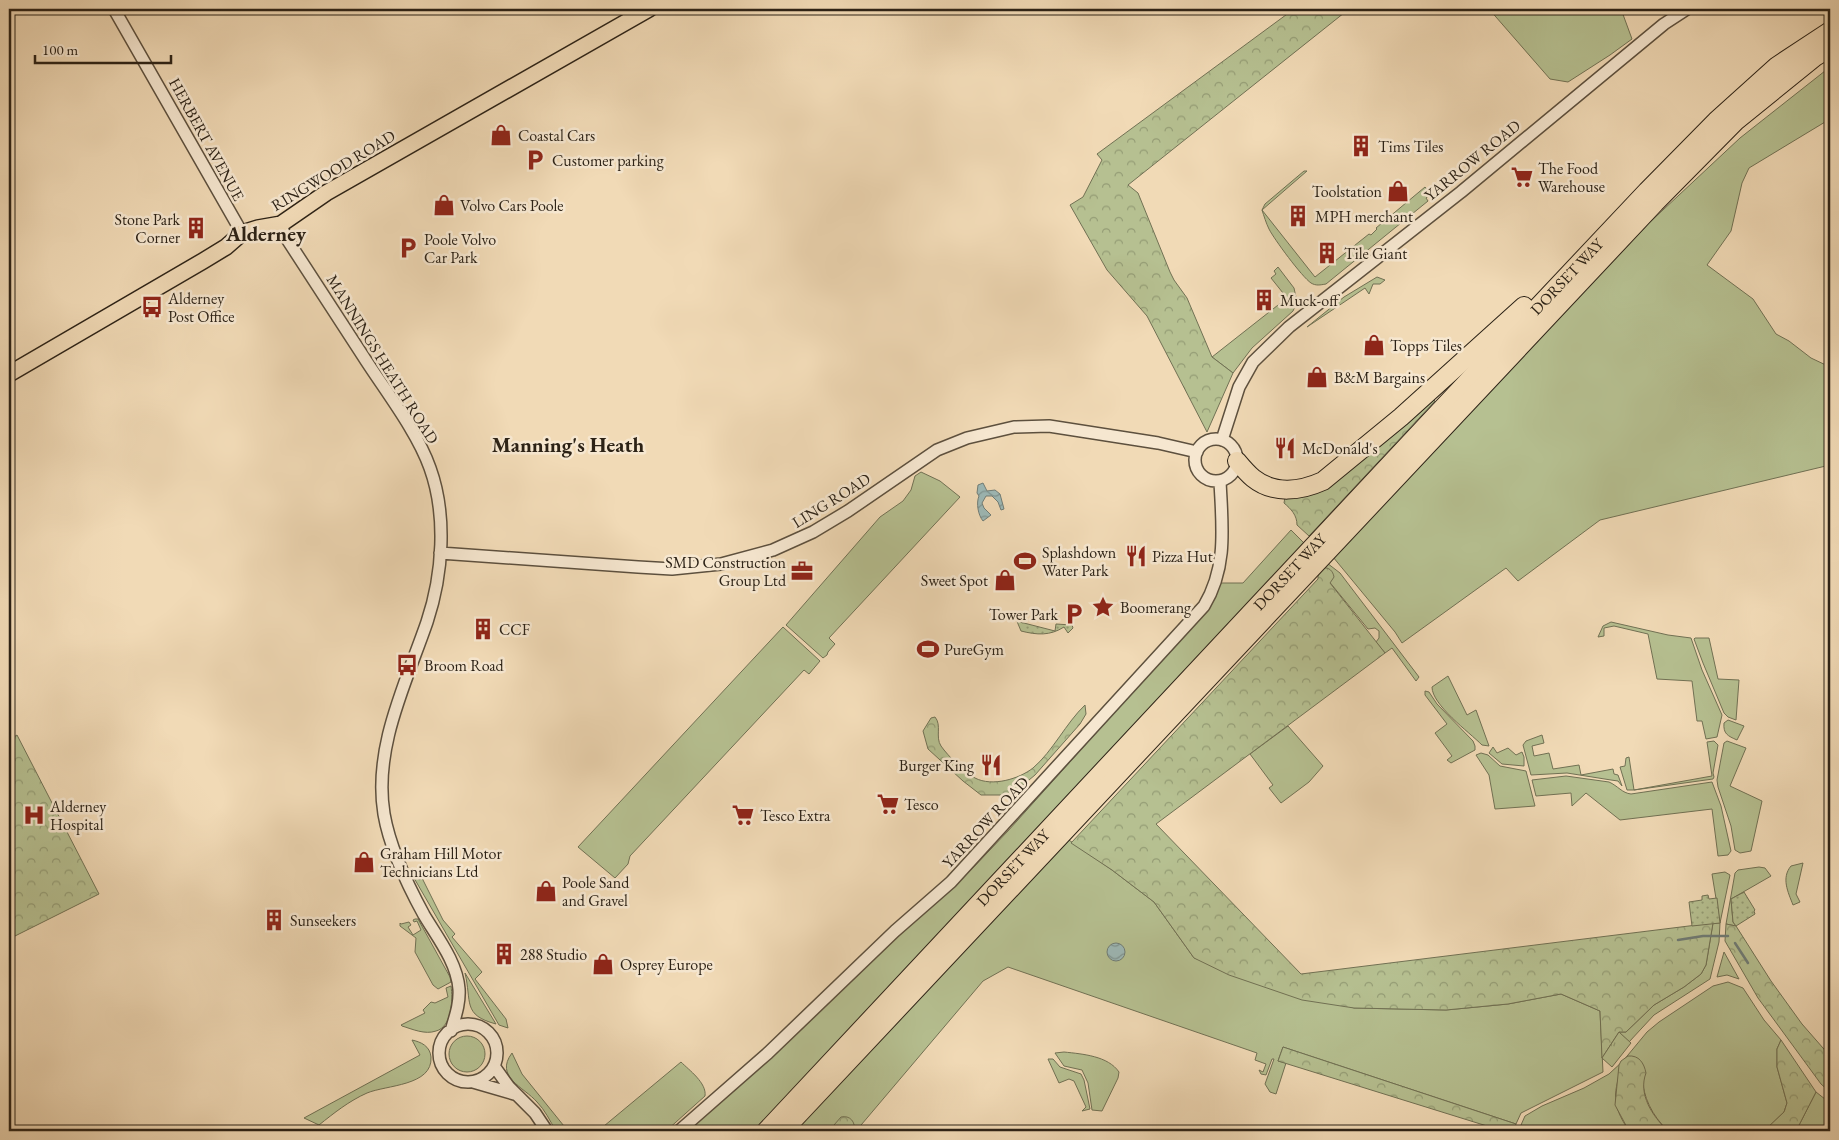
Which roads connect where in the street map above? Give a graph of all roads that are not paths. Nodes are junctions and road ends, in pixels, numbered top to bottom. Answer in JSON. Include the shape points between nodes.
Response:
{"nodes":[{"id":1,"x":114,"y":9,"type":"edge"},
{"id":2,"x":649,"y":9,"type":"edge"},
{"id":3,"x":1687,"y":9,"type":"edge"},
{"id":4,"x":1830,"y":31,"type":"edge"},
{"id":5,"x":1830,"y":48,"type":"edge"},
{"id":6,"x":1727,"y":111,"type":"junction"},
{"id":7,"x":281,"y":224,"type":"junction"},
{"id":8,"x":242,"y":233,"type":"junction"},
{"id":9,"x":9,"y":374,"type":"edge"},
{"id":10,"x":1222,"y":440,"type":"junction"},
{"id":11,"x":1197,"y":452,"type":"junction"},
{"id":12,"x":1237,"y":461,"type":"junction"},
{"id":13,"x":1220,"y":481,"type":"junction"},
{"id":14,"x":440,"y":553,"type":"junction"},
{"id":15,"x":459,"y":1003,"type":"junction"},
{"id":16,"x":476,"y":1026,"type":"junction"},
{"id":17,"x":451,"y":1031,"type":"junction"},
{"id":18,"x":494,"y":1066,"type":"junction"},
{"id":19,"x":473,"y":1082,"type":"junction"},
{"id":20,"x":516,"y":1094,"type":"junction"},
{"id":21,"x":547,"y":1131,"type":"edge"},
{"id":22,"x":679,"y":1131,"type":"edge"},
{"id":23,"x":766,"y":1131,"type":"edge"},
{"id":24,"x":783,"y":1131,"type":"edge"}],
"edges":[{"from":1,"to":8,"type":"street","name":"HERBERT AVENUE"},
{"from":2,"to":7,"type":"main road","name":"RINGWOOD ROAD","via":[[334,189]]},
{"from":3,"to":10,"type":"street","name":"YARROW ROAD","via":[[1664,24],[1461,192],[1283,333],[1252,362],[1239,386]]},
{"from":4,"to":6,"type":"highway","name":"DORSET WAY","via":[[1777,66]]},
{"from":5,"to":24,"type":"highway","name":"DORSET WAY","via":[[1736,121],[1654,203]]},
{"from":6,"to":12,"type":"highway","via":[[1710,121],[1682,147],[1542,290],[1401,417],[1323,481],[1296,490],[1270,487],[1254,479]]},
{"from":6,"to":23,"type":"highway","name":"DORSET WAY","via":[[1435,416]]},
{"from":7,"to":8,"type":"main road","name":"RINGWOOD ROAD"},
{"from":7,"to":14,"type":"street","name":"MANNINGS HEATH ROAD","via":[[285,236],[423,452],[440,515]]},
{"from":8,"to":9,"type":"main road","name":"RINGWOOD ROAD","via":[[203,261]]},
{"from":10,"to":11,"type":"street","via":[[1211,440]]},
{"from":10,"to":12,"type":"street","via":[[1234,449]]},
{"from":11,"to":13,"type":"street","via":[[1199,472],[1204,477]]},
{"from":11,"to":14,"type":"street","name":"LING ROAD","via":[[1049,426],[1014,427],[967,438],[937,450],[813,532],[773,550],[722,564],[672,569]]},
{"from":12,"to":13,"type":"street","via":[[1233,472]]},
{"from":13,"to":22,"type":"street","name":"YARROW ROAD","via":[[1222,552],[1212,592],[1204,606],[951,882],[768,1053]]},
{"from":14,"to":15,"type":"street","name":"MANNINGS HEATH ROAD","via":[[428,619],[388,736],[381,792],[384,816],[397,859],[455,970]]},
{"from":15,"to":16,"type":"street","name":"MANNINGS HEATH ROAD"},
{"from":15,"to":17,"type":"street","name":"MANNINGS HEATH ROAD"},
{"from":16,"to":17,"type":"street","via":[[464,1025]]},
{"from":16,"to":18,"type":"street","via":[[490,1034],[495,1043]]},
{"from":17,"to":19,"type":"street","via":[[441,1044],[441,1063],[456,1079]]},
{"from":18,"to":19,"type":"street","via":[[487,1076]]},
{"from":18,"to":20,"type":"street"},
{"from":19,"to":20,"type":"street"},
{"from":20,"to":21,"type":"street","via":[[536,1113]]}]}
